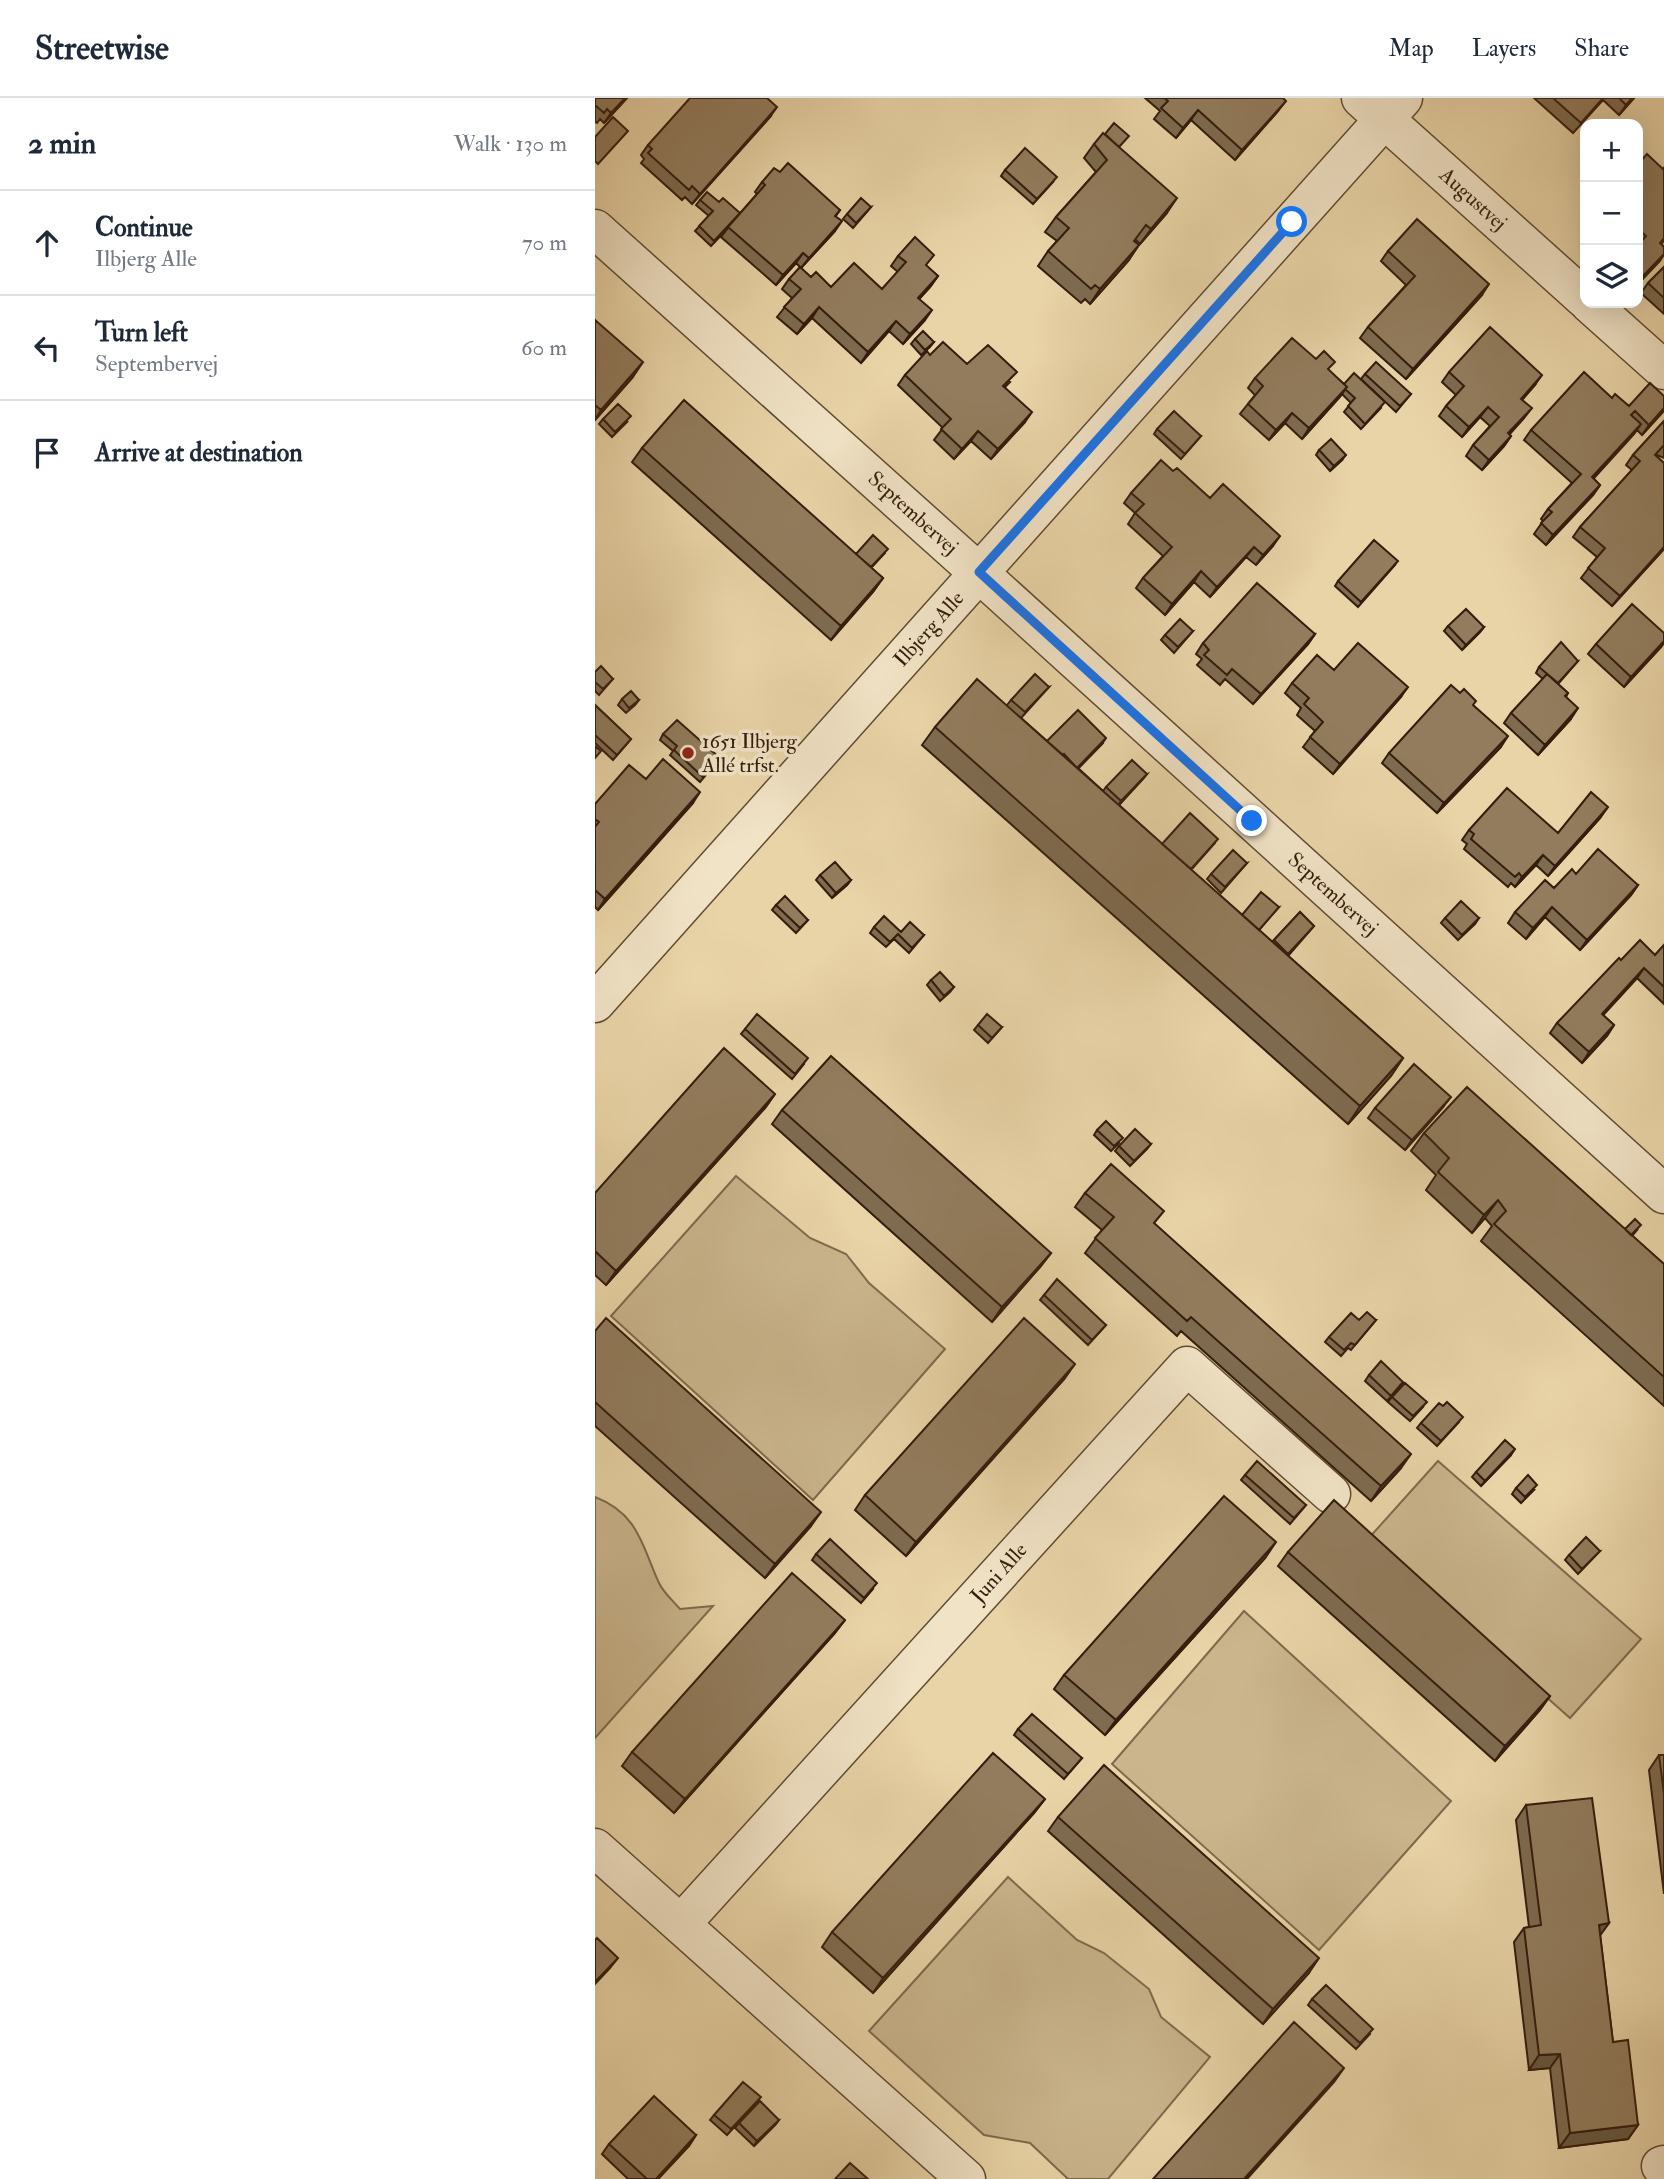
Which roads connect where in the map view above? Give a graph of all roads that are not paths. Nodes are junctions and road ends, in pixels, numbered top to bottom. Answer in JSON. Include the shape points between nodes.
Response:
{"nodes":[{"id":1,"x":1383,"y":105,"type":"edge"},
{"id":2,"x":595,"y":229,"type":"edge"},
{"id":3,"x":1580,"y":294,"type":"edge"},
{"id":4,"x":1595,"y":308,"type":"edge"},
{"id":5,"x":1664,"y":370,"type":"edge"},
{"id":6,"x":979,"y":572,"type":"junction"},
{"id":7,"x":595,"y":1003,"type":"edge"},
{"id":8,"x":1664,"y":1194,"type":"edge"},
{"id":9,"x":1331,"y":1494,"type":"dead end"},
{"id":10,"x":595,"y":1848,"type":"edge"},
{"id":11,"x":681,"y":1924,"type":"junction"},
{"id":12,"x":966,"y":2179,"type":"edge"}],
"edges":[{"from":1,"to":3,"type":"street","name":"Augustvej"},
{"from":1,"to":6,"type":"street","name":"Ilbjerg Alle"},
{"from":2,"to":6,"type":"street","name":"Septembervej"},
{"from":4,"to":5,"type":"street","name":"Augustvej"},
{"from":6,"to":7,"type":"street","name":"Ilbjerg Alle"},
{"from":6,"to":8,"type":"street","name":"Septembervej"},
{"from":9,"to":11,"type":"street","name":"Juni Alle","via":[[1187,1366]]},
{"from":10,"to":11,"type":"street"},
{"from":11,"to":12,"type":"street"}]}
